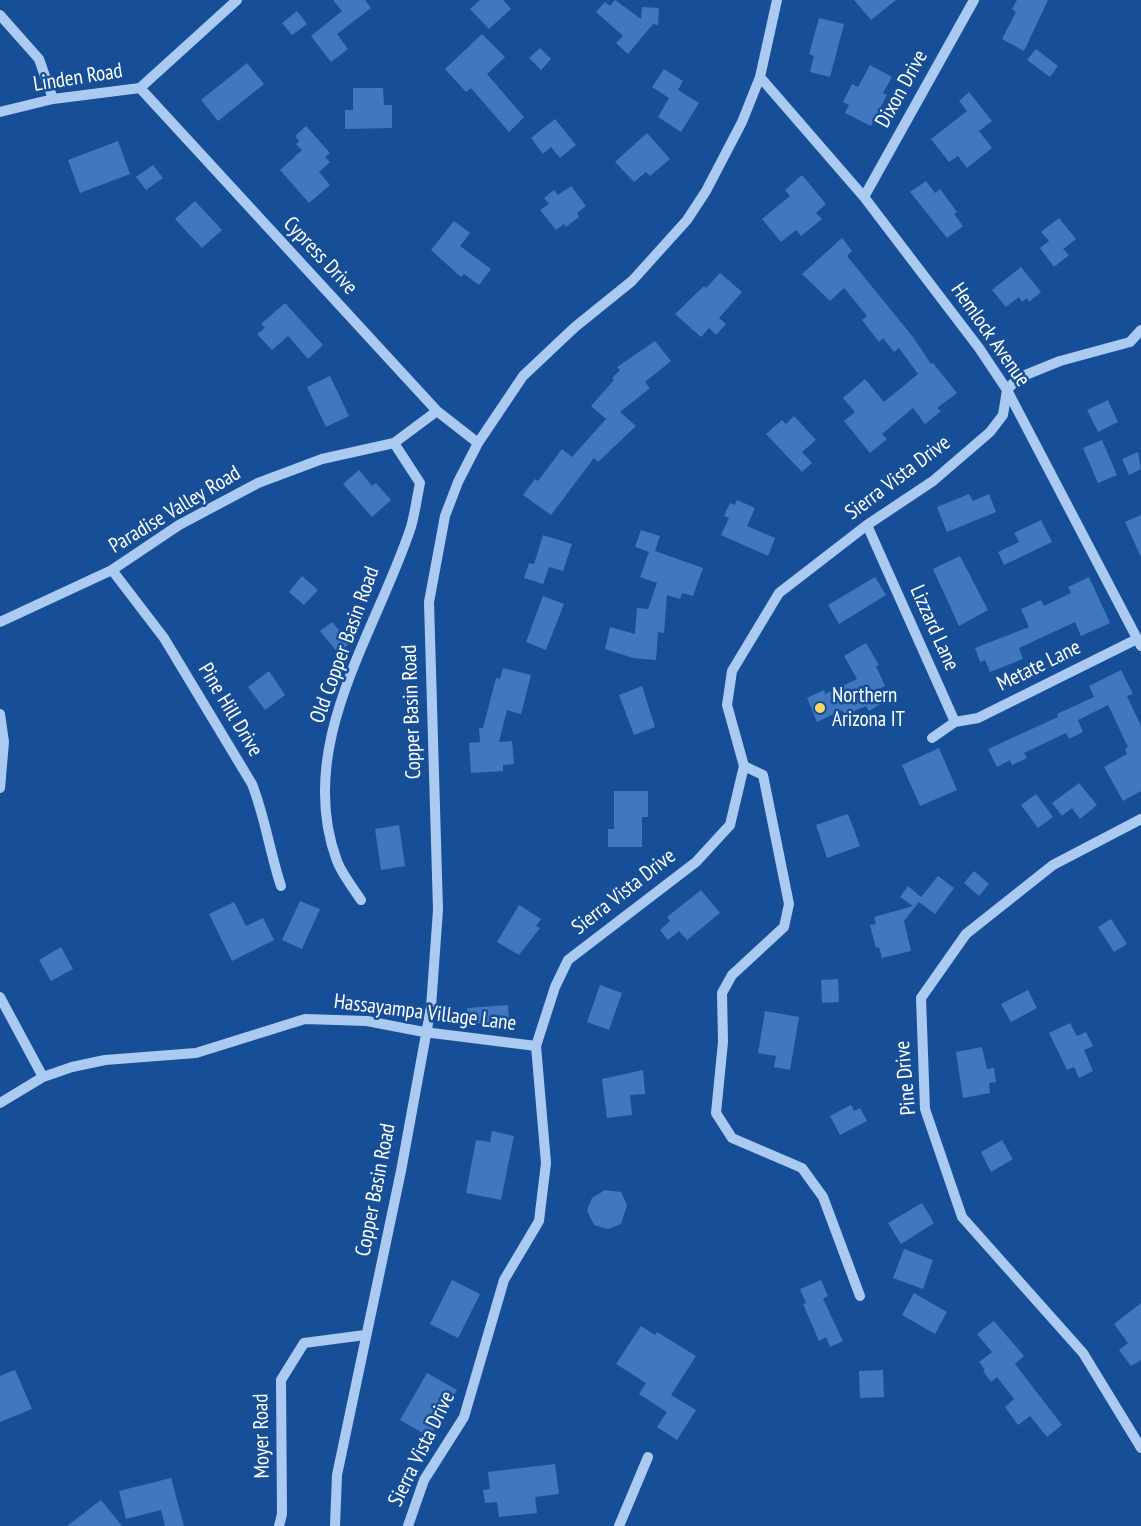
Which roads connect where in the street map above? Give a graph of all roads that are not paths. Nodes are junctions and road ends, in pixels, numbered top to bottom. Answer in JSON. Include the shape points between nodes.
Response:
{"nodes":[{"id":1,"x":237,"y":0,"type":"edge"},
{"id":2,"x":777,"y":0,"type":"edge"},
{"id":3,"x":974,"y":0,"type":"edge"},
{"id":4,"x":0,"y":15,"type":"edge"},
{"id":5,"x":760,"y":77,"type":"junction"},
{"id":6,"x":140,"y":88,"type":"junction"},
{"id":7,"x":53,"y":99,"type":"junction"},
{"id":8,"x":0,"y":112,"type":"edge"},
{"id":9,"x":864,"y":196,"type":"junction"},
{"id":10,"x":1141,"y":330,"type":"edge"},
{"id":11,"x":1007,"y":390,"type":"junction"},
{"id":12,"x":437,"y":411,"type":"junction"},
{"id":13,"x":394,"y":443,"type":"junction"},
{"id":14,"x":478,"y":443,"type":"junction"},
{"id":15,"x":867,"y":525,"type":"junction"},
{"id":16,"x":112,"y":570,"type":"junction"},
{"id":17,"x":0,"y":622,"type":"edge"},
{"id":18,"x":1139,"y":643,"type":"edge"},
{"id":19,"x":0,"y":714,"type":"edge"},
{"id":20,"x":955,"y":722,"type":"junction"},
{"id":21,"x":932,"y":738,"type":"dead end"},
{"id":22,"x":744,"y":766,"type":"junction"},
{"id":23,"x":0,"y":788,"type":"edge"},
{"id":24,"x":1141,"y":819,"type":"edge"},
{"id":25,"x":281,"y":886,"type":"dead end"},
{"id":26,"x":361,"y":900,"type":"dead end"},
{"id":27,"x":0,"y":997,"type":"edge"},
{"id":28,"x":424,"y":1032,"type":"junction"},
{"id":29,"x":536,"y":1046,"type":"junction"},
{"id":30,"x":43,"y":1077,"type":"junction"},
{"id":31,"x":0,"y":1103,"type":"edge"},
{"id":32,"x":860,"y":1296,"type":"dead end"},
{"id":33,"x":365,"y":1335,"type":"junction"},
{"id":34,"x":1141,"y":1448,"type":"edge"},
{"id":35,"x":648,"y":1457,"type":"dead end"},
{"id":36,"x":279,"y":1526,"type":"edge"},
{"id":37,"x":335,"y":1526,"type":"edge"},
{"id":38,"x":408,"y":1526,"type":"edge"},
{"id":39,"x":619,"y":1526,"type":"edge"}],
"edges":[{"from":1,"to":6,"type":"street","name":"Linden Road"},
{"from":2,"to":5,"type":"street","name":"Copper Basin Road"},
{"from":3,"to":9,"type":"street","name":"Dixon Drive"},
{"from":4,"to":7,"type":"street","via":[[39,59]]},
{"from":5,"to":9,"type":"street","name":"Hemlock Avenue"},
{"from":5,"to":14,"type":"street","name":"Copper Basin Road","via":[[729,149],[687,220],[632,281],[523,376]]},
{"from":6,"to":7,"type":"street","name":"Linden Road"},
{"from":6,"to":12,"type":"street","name":"Cypress Drive"},
{"from":7,"to":8,"type":"street","name":"Linden Road"},
{"from":9,"to":11,"type":"street","name":"Hemlock Avenue"},
{"from":10,"to":11,"type":"street","via":[[1130,342],[1060,361],[1018,378]]},
{"from":11,"to":15,"type":"street","name":"Sierra Vista Drive","via":[[1003,415],[990,432],[933,481]]},
{"from":11,"to":18,"type":"street","name":"Hemlock Avenue"},
{"from":12,"to":13,"type":"street","name":"Paradise Valley Road"},
{"from":12,"to":14,"type":"street","name":"Cypress Drive"},
{"from":13,"to":16,"type":"street","name":"Paradise Valley Road","via":[[322,459],[258,483],[179,525]]},
{"from":13,"to":26,"type":"street","name":"Old Copper Basin Road","via":[[420,483],[411,526],[336,716],[325,772],[324,797],[337,862]]},
{"from":14,"to":28,"type":"street","name":"Copper Basin Road","via":[[446,516],[429,602],[438,910],[430,1007]]},
{"from":15,"to":20,"type":"street","name":"Lizzard Lane"},
{"from":15,"to":22,"type":"street","name":"Sierra Vista Drive","via":[[779,593],[732,671],[727,705]]},
{"from":16,"to":17,"type":"street","name":"Paradise Valley Road"},
{"from":16,"to":25,"type":"street","name":"Pine Hill Drive","via":[[164,638],[252,784]]},
{"from":18,"to":20,"type":"street","name":"Metate Lane","via":[[978,718]]},
{"from":19,"to":23,"type":"street","via":[[4,742]]},
{"from":20,"to":21,"type":"street"},
{"from":22,"to":29,"type":"street","name":"Sierra Vista Drive","via":[[730,825],[696,862],[568,960]]},
{"from":22,"to":32,"type":"street","via":[[763,775],[789,904],[784,927],[732,975],[722,993],[723,1042],[716,1113],[732,1138],[802,1168],[823,1197]]},
{"from":24,"to":34,"type":"street","name":"Pine Drive","via":[[1053,865],[966,934],[921,998],[924,1109],[962,1217],[1083,1353]]},
{"from":27,"to":30,"type":"street"},
{"from":28,"to":29,"type":"street","name":"Hassayampa Village Lane"},
{"from":28,"to":30,"type":"street","name":"Hassayampa Village Lane","via":[[367,1021],[305,1020],[196,1053],[105,1060]]},
{"from":28,"to":33,"type":"street","name":"Copper Basin Road","via":[[401,1171]]},
{"from":29,"to":38,"type":"street","name":"Sierra Vista Drive","via":[[546,1163],[538,1221],[504,1280],[464,1417],[424,1480]]},
{"from":30,"to":31,"type":"street","name":"Hassayampa Village Lane"},
{"from":33,"to":36,"type":"street","name":"Moyer Road","via":[[304,1343],[281,1380]]},
{"from":33,"to":37,"type":"street","name":"Copper Basin Road","via":[[337,1476]]},
{"from":35,"to":39,"type":"street"}]}
